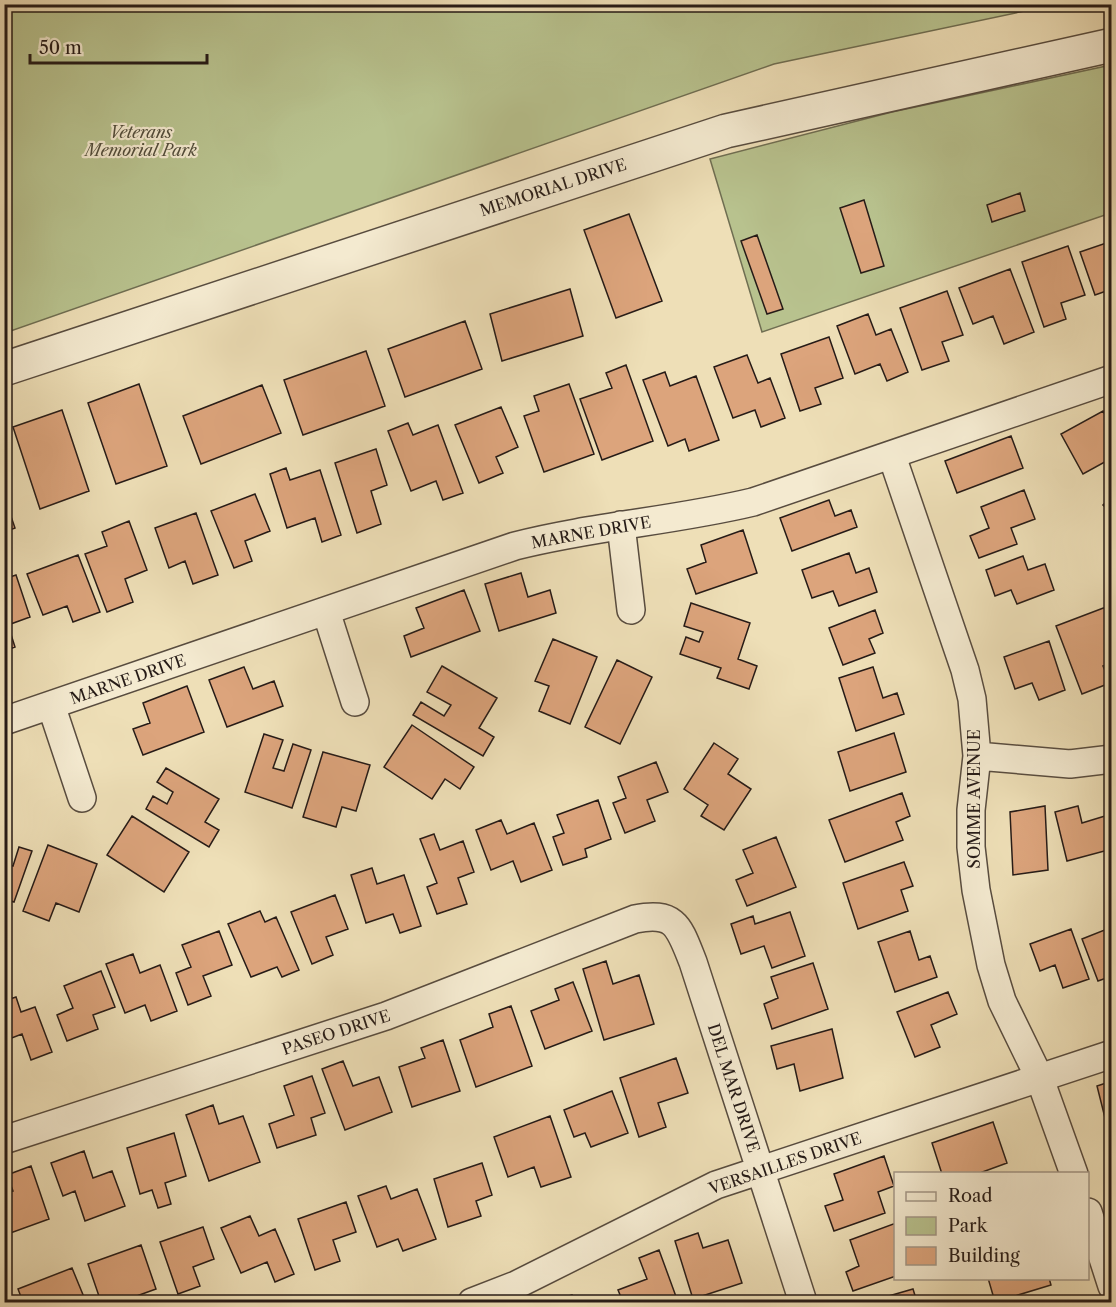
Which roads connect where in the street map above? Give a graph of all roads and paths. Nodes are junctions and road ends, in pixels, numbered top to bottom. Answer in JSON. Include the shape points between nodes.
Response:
{"nodes":[{"id":1,"x":1112,"y":45,"type":"edge"},
{"id":2,"x":4,"y":369,"type":"edge"},
{"id":3,"x":1112,"y":379,"type":"edge"},
{"id":4,"x":892,"y":456,"type":"junction"},
{"id":5,"x":621,"y":525,"type":"junction"},
{"id":6,"x":631,"y":610,"type":"dead end"},
{"id":7,"x":326,"y":611,"type":"junction"},
{"id":8,"x":355,"y":702,"type":"dead end"},
{"id":9,"x":51,"y":705,"type":"junction"},
{"id":10,"x":4,"y":721,"type":"edge"},
{"id":11,"x":977,"y":756,"type":"junction"},
{"id":12,"x":1112,"y":759,"type":"edge"},
{"id":13,"x":82,"y":798,"type":"dead end"},
{"id":14,"x":663,"y":916,"type":"joint"},
{"id":15,"x":1112,"y":1054,"type":"edge"},
{"id":16,"x":1040,"y":1079,"type":"junction"},
{"id":17,"x":4,"y":1140,"type":"edge"},
{"id":18,"x":761,"y":1170,"type":"junction"},
{"id":19,"x":1074,"y":1172,"type":"edge"},
{"id":20,"x":1089,"y":1215,"type":"edge"},
{"id":21,"x":1112,"y":1286,"type":"edge"},
{"id":22,"x":472,"y":1302,"type":"edge"},
{"id":23,"x":803,"y":1302,"type":"edge"}],
"edges":[{"from":1,"to":2,"type":"street","name":"MEMORIAL DRIVE","via":[[726,131]]},
{"from":3,"to":4,"type":"street","name":"MARNE DRIVE"},
{"from":4,"to":5,"type":"street","name":"MARNE DRIVE","via":[[753,502],[708,513]]},
{"from":4,"to":11,"type":"street","name":"SOMME AVENUE","via":[[965,670]]},
{"from":5,"to":6,"type":"street"},
{"from":5,"to":7,"type":"street","name":"MARNE DRIVE","via":[[560,534],[515,546]]},
{"from":7,"to":8,"type":"street"},
{"from":7,"to":9,"type":"street","name":"MARNE DRIVE"},
{"from":9,"to":10,"type":"street","name":"MARNE DRIVE"},
{"from":9,"to":13,"type":"street"},
{"from":11,"to":12,"type":"street","via":[[1070,764]]},
{"from":11,"to":16,"type":"street","name":"SOMME AVENUE","via":[[971,810],[976,890],[1002,1001]]},
{"from":14,"to":17,"type":"street","name":"PASEO DRIVE","via":[[635,919],[386,1016]]},
{"from":14,"to":18,"type":"street","name":"DEL MAR DRIVE","via":[[683,937]]},
{"from":15,"to":16,"type":"street","name":"VERSAILLES DRIVE"},
{"from":16,"to":18,"type":"street","name":"VERSAILLES DRIVE"},
{"from":16,"to":19,"type":"street","name":"SOMME AVENUE"},
{"from":18,"to":22,"type":"street","name":"VERSAILLES DRIVE","via":[[716,1185],[516,1285]]},
{"from":18,"to":23,"type":"street","name":"DEL MAR DRIVE"},
{"from":20,"to":21,"type":"street"}]}
